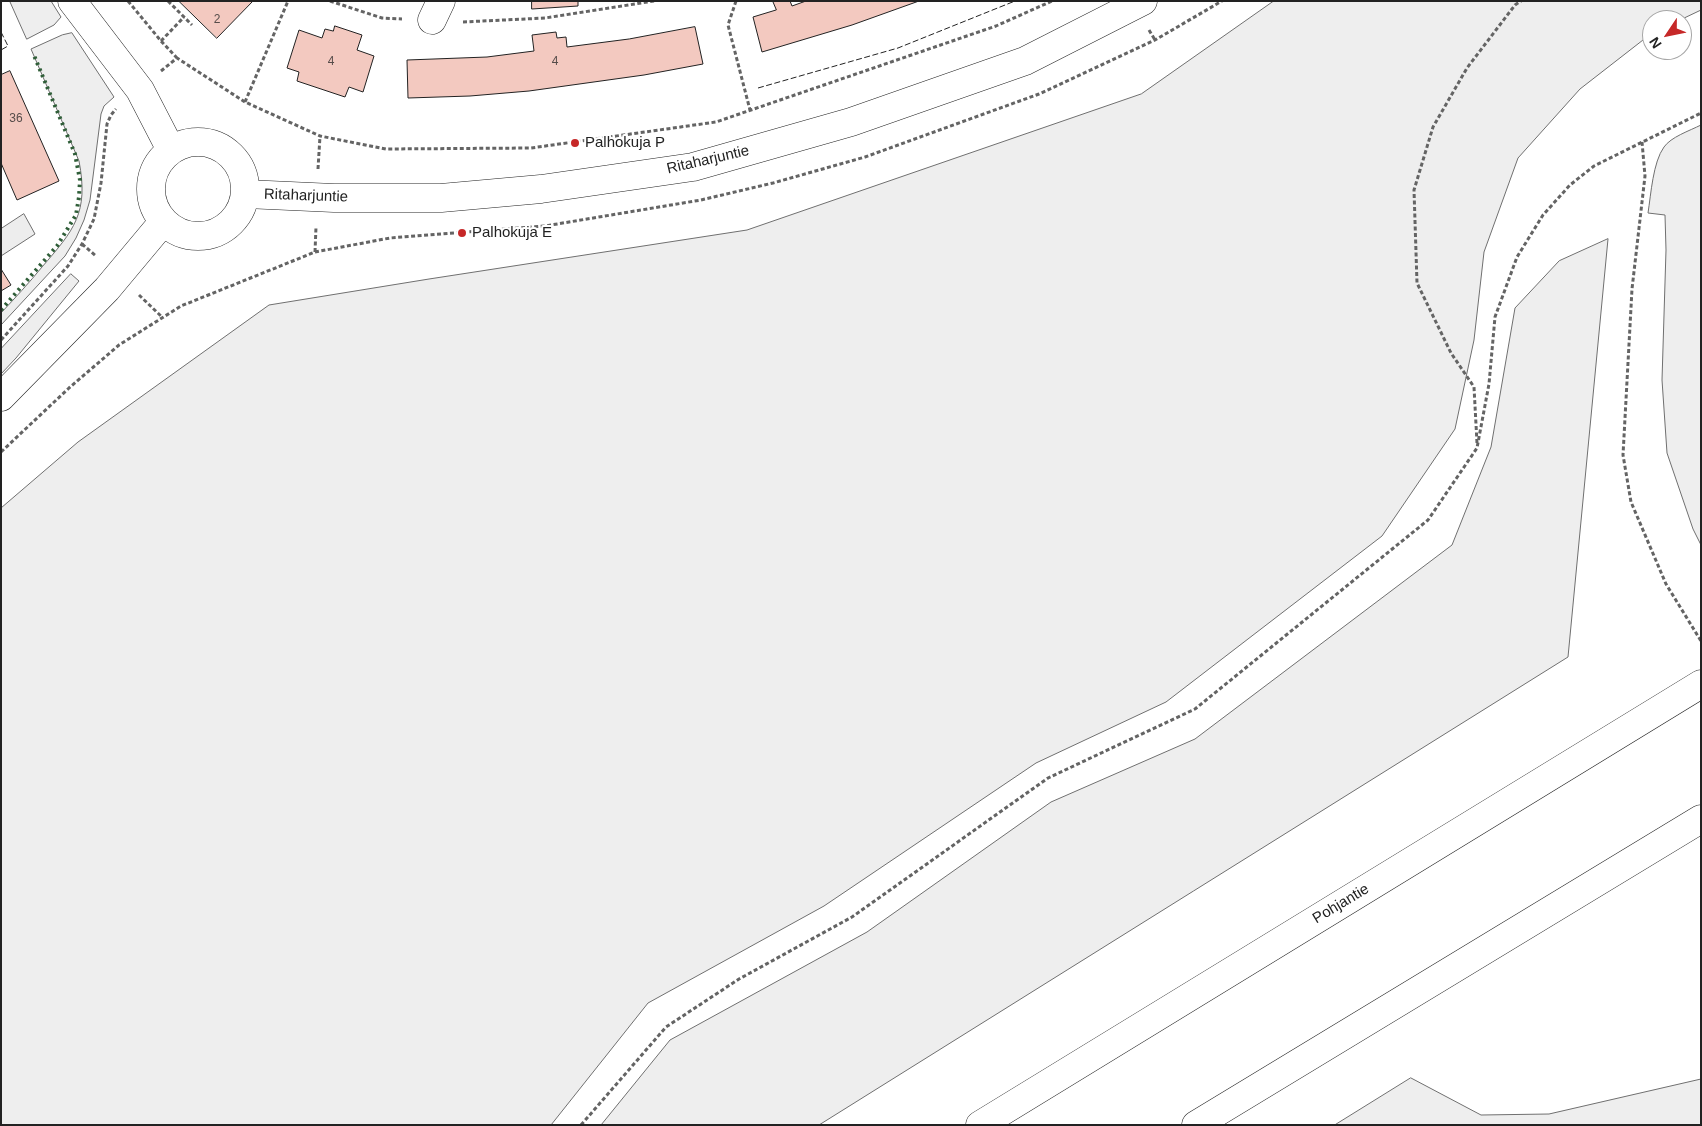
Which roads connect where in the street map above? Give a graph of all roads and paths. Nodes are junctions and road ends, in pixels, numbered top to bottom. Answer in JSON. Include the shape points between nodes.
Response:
{"nodes":[{"id":1,"x":72,"y":1,"type":"edge"},
{"id":2,"x":128,"y":1,"type":"edge"},
{"id":3,"x":168,"y":1,"type":"edge"},
{"id":4,"x":288,"y":1,"type":"edge"},
{"id":5,"x":330,"y":1,"type":"edge"},
{"id":6,"x":653,"y":1,"type":"edge"},
{"id":7,"x":736,"y":1,"type":"edge"},
{"id":8,"x":1052,"y":1,"type":"edge"},
{"id":9,"x":1143,"y":1,"type":"edge"},
{"id":10,"x":1521,"y":1,"type":"edge"},
{"id":11,"x":437,"y":10,"type":"edge"},
{"id":12,"x":184,"y":17,"type":"junction"},
{"id":13,"x":192,"y":25,"type":"dead end"},
{"id":14,"x":161,"y":41,"type":"junction"},
{"id":15,"x":177,"y":58,"type":"junction"},
{"id":16,"x":140,"y":90,"type":"junction"},
{"id":17,"x":245,"y":102,"type":"junction"},
{"id":18,"x":750,"y":110,"type":"junction"},
{"id":19,"x":1701,"y":113,"type":"edge"},
{"id":20,"x":1642,"y":142,"type":"junction"},
{"id":21,"x":171,"y":150,"type":"junction"},
{"id":22,"x":246,"y":194,"type":"junction"},
{"id":23,"x":163,"y":222,"type":"junction"},
{"id":24,"x":1,"y":340,"type":"edge"},
{"id":25,"x":1,"y":397,"type":"edge"},
{"id":26,"x":1477,"y":448,"type":"junction"},
{"id":27,"x":1701,"y":641,"type":"edge"},
{"id":28,"x":1695,"y":687,"type":"edge"},
{"id":29,"x":1701,"y":819,"type":"edge"},
{"id":30,"x":581,"y":1125,"type":"edge"},
{"id":31,"x":980,"y":1125,"type":"edge"},
{"id":32,"x":1196,"y":1125,"type":"edge"}],
"edges":[{"from":1,"to":16,"type":"main road"},
{"from":2,"to":14,"type":"path"},
{"from":3,"to":12,"type":"path"},
{"from":4,"to":17,"type":"path"},
{"from":5,"to":11,"type":"path","via":[[382,18]]},
{"from":6,"to":11,"type":"path","via":[[545,18],[470,22]]},
{"from":7,"to":18,"type":"path","via":[[728,25]]},
{"from":8,"to":18,"type":"path","via":[[996,26]]},
{"from":9,"to":22,"type":"main road","name":"Ritaharjuntie","via":[[1025,61],[851,122],[692,167],[540,189],[440,198]]},
{"from":10,"to":26,"type":"path","via":[[1467,68],[1432,127],[1414,190],[1417,283],[1451,352],[1474,387]]},
{"from":12,"to":13,"type":"path"},
{"from":12,"to":14,"type":"path"},
{"from":14,"to":15,"type":"path"},
{"from":15,"to":16,"type":"path"},
{"from":15,"to":17,"type":"path"},
{"from":16,"to":21,"type":"main road"},
{"from":16,"to":24,"type":"path","via":[[111,115],[94,219],[82,244],[68,266]]},
{"from":17,"to":18,"type":"path","via":[[320,136],[386,149],[531,148],[716,122]]},
{"from":19,"to":20,"type":"path"},
{"from":20,"to":26,"type":"path","via":[[1594,166],[1570,185],[1544,215],[1517,257],[1495,317],[1489,384]]},
{"from":20,"to":27,"type":"path","via":[[1645,176],[1632,289],[1624,454],[1631,502],[1666,584]]},
{"from":21,"to":22,"type":"main road","via":[[185,143],[200,141],[216,144],[239,164],[245,178]]},
{"from":21,"to":23,"type":"main road","via":[[159,161],[152,176],[150,192],[154,208]]},
{"from":22,"to":23,"type":"main road","via":[[242,209],[221,231],[190,237]]},
{"from":23,"to":25,"type":"main road","via":[[107,289]]},
{"from":26,"to":30,"type":"path","via":[[1428,520],[1195,709],[1048,778],[852,917],[739,979],[666,1027]]},
{"from":28,"to":31,"type":"main road","name":"Pohjantie"},
{"from":29,"to":32,"type":"main road"}]}
